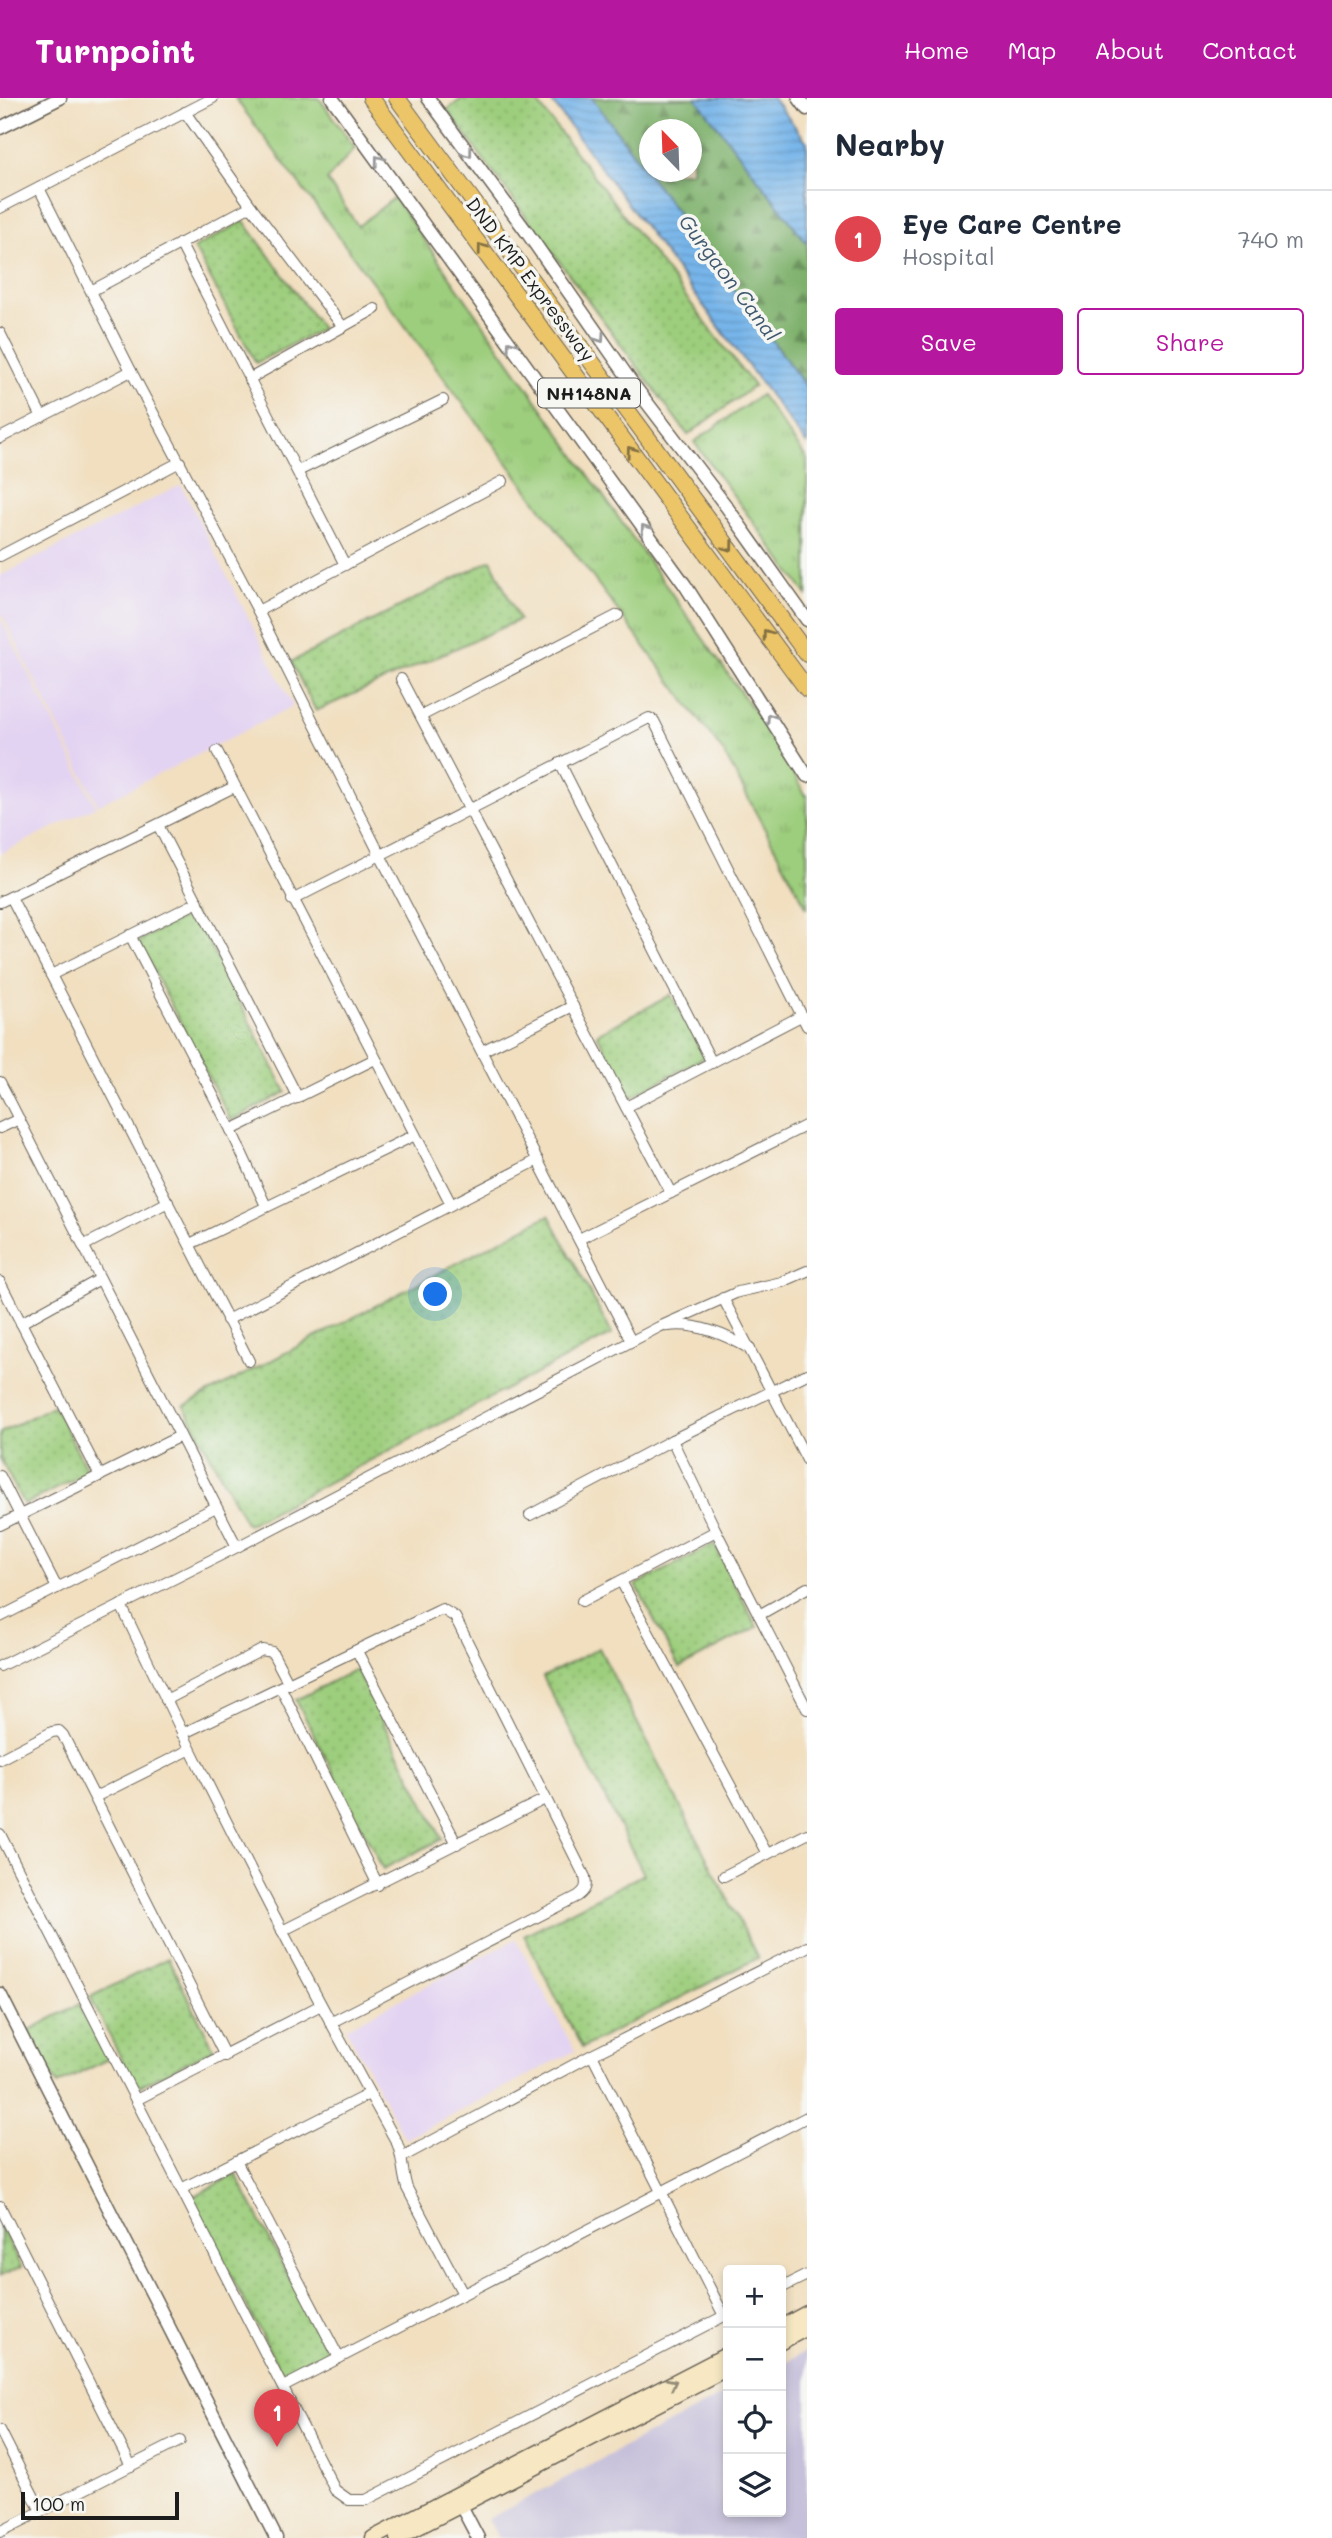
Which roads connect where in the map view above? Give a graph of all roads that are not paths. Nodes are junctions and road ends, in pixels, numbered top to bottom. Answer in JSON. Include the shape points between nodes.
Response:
{"nodes":[{"id":1,"x":60,"y":98,"type":"edge"},
{"id":2,"x":213,"y":98,"type":"edge"},
{"id":3,"x":332,"y":98,"type":"edge"},
{"id":4,"x":370,"y":98,"type":"edge"},
{"id":5,"x":397,"y":98,"type":"edge"},
{"id":6,"x":428,"y":98,"type":"edge"},
{"id":7,"x":799,"y":98,"type":"edge"},
{"id":8,"x":807,"y":109,"type":"edge"},
{"id":9,"x":186,"y":112,"type":"junction"},
{"id":10,"x":0,"y":128,"type":"edge"},
{"id":11,"x":39,"y":188,"type":"junction"},
{"id":12,"x":251,"y":206,"type":"junction"},
{"id":13,"x":0,"y":208,"type":"edge"},
{"id":14,"x":180,"y":243,"type":"junction"},
{"id":15,"x":91,"y":291,"type":"junction"},
{"id":16,"x":375,"y":309,"type":"dead end"},
{"id":17,"x":343,"y":327,"type":"junction"},
{"id":18,"x":0,"y":333,"type":"edge"},
{"id":19,"x":131,"y":371,"type":"junction"},
{"id":20,"x":249,"y":379,"type":"junction"},
{"id":21,"x":443,"y":400,"type":"dead end"},
{"id":22,"x":42,"y":417,"type":"junction"},
{"id":23,"x":0,"y":439,"type":"edge"},
{"id":24,"x":180,"y":462,"type":"junction"},
{"id":25,"x":298,"y":471,"type":"junction"},
{"id":26,"x":503,"y":481,"type":"dead end"},
{"id":27,"x":0,"y":556,"type":"edge"},
{"id":28,"x":345,"y":565,"type":"junction"},
{"id":29,"x":258,"y":611,"type":"junction"},
{"id":30,"x":618,"y":615,"type":"dead end"},
{"id":31,"x":807,"y":620,"type":"edge"},
{"id":32,"x":807,"y":654,"type":"edge"},
{"id":33,"x":401,"y":679,"type":"dead end"},
{"id":34,"x":807,"y":689,"type":"edge"},
{"id":35,"x":421,"y":716,"type":"junction"},
{"id":36,"x":216,"y":751,"type":"dead end"},
{"id":37,"x":561,"y":763,"type":"junction"},
{"id":38,"x":807,"y":776,"type":"edge"},
{"id":39,"x":234,"y":786,"type":"junction"},
{"id":40,"x":469,"y":809,"type":"junction"},
{"id":41,"x":158,"y":825,"type":"junction"},
{"id":42,"x":380,"y":855,"type":"junction"},
{"id":43,"x":10,"y":897,"type":"junction"},
{"id":44,"x":292,"y":900,"type":"junction"},
{"id":45,"x":0,"y":902,"type":"edge"},
{"id":46,"x":198,"y":902,"type":"junction"},
{"id":47,"x":130,"y":934,"type":"junction"},
{"id":48,"x":51,"y":975,"type":"junction"},
{"id":49,"x":573,"y":1006,"type":"junction"},
{"id":50,"x":802,"y":1016,"type":"junction"},
{"id":51,"x":807,"y":1026,"type":"edge"},
{"id":52,"x":482,"y":1051,"type":"junction"},
{"id":53,"x":375,"y":1059,"type":"junction"},
{"id":54,"x":712,"y":1062,"type":"junction"},
{"id":55,"x":0,"y":1082,"type":"edge"},
{"id":56,"x":298,"y":1098,"type":"junction"},
{"id":57,"x":626,"y":1107,"type":"junction"},
{"id":58,"x":19,"y":1119,"type":"junction"},
{"id":59,"x":807,"y":1125,"type":"edge"},
{"id":60,"x":0,"y":1128,"type":"edge"},
{"id":61,"x":231,"y":1130,"type":"junction"},
{"id":62,"x":415,"y":1135,"type":"junction"},
{"id":63,"x":538,"y":1160,"type":"junction"},
{"id":64,"x":671,"y":1193,"type":"junction"},
{"id":65,"x":168,"y":1202,"type":"junction"},
{"id":66,"x":451,"y":1204,"type":"junction"},
{"id":67,"x":266,"y":1206,"type":"junction"},
{"id":68,"x":579,"y":1239,"type":"junction"},
{"id":69,"x":190,"y":1244,"type":"junction"},
{"id":70,"x":83,"y":1246,"type":"junction"},
{"id":71,"x":807,"y":1271,"type":"edge"},
{"id":72,"x":100,"y":1279,"type":"junction"},
{"id":73,"x":0,"y":1282,"type":"edge"},
{"id":74,"x":723,"y":1298,"type":"junction"},
{"id":75,"x":227,"y":1320,"type":"junction"},
{"id":76,"x":21,"y":1323,"type":"junction"},
{"id":77,"x":659,"y":1327,"type":"junction"},
{"id":78,"x":631,"y":1341,"type":"junction"},
{"id":79,"x":750,"y":1350,"type":"junction"},
{"id":80,"x":248,"y":1361,"type":"dead end"},
{"id":81,"x":807,"y":1374,"type":"edge"},
{"id":82,"x":772,"y":1392,"type":"junction"},
{"id":83,"x":180,"y":1436,"type":"junction"},
{"id":84,"x":672,"y":1440,"type":"junction"},
{"id":85,"x":807,"y":1460,"type":"edge"},
{"id":86,"x":0,"y":1476,"type":"edge"},
{"id":87,"x":100,"y":1476,"type":"junction"},
{"id":88,"x":216,"y":1507,"type":"junction"},
{"id":89,"x":530,"y":1515,"type":"dead end"},
{"id":90,"x":20,"y":1516,"type":"junction"},
{"id":91,"x":0,"y":1525,"type":"edge"},
{"id":92,"x":716,"y":1531,"type":"junction"},
{"id":93,"x":237,"y":1547,"type":"junction"},
{"id":94,"x":621,"y":1581,"type":"junction"},
{"id":95,"x":57,"y":1588,"type":"junction"},
{"id":96,"x":807,"y":1588,"type":"edge"},
{"id":97,"x":582,"y":1601,"type":"dead end"},
{"id":98,"x":121,"y":1605,"type":"junction"},
{"id":99,"x":759,"y":1615,"type":"junction"},
{"id":100,"x":0,"y":1616,"type":"edge"},
{"id":101,"x":357,"y":1651,"type":"junction"},
{"id":102,"x":0,"y":1666,"type":"edge"},
{"id":103,"x":285,"y":1686,"type":"junction"},
{"id":104,"x":166,"y":1700,"type":"junction"},
{"id":105,"x":807,"y":1709,"type":"edge"},
{"id":106,"x":182,"y":1734,"type":"junction"},
{"id":107,"x":189,"y":1750,"type":"junction"},
{"id":108,"x":0,"y":1759,"type":"edge"},
{"id":109,"x":95,"y":1797,"type":"junction"},
{"id":110,"x":545,"y":1799,"type":"junction"},
{"id":111,"x":0,"y":1834,"type":"edge"},
{"id":112,"x":807,"y":1834,"type":"edge"},
{"id":113,"x":457,"y":1844,"type":"junction"},
{"id":114,"x":767,"y":1854,"type":"junction"},
{"id":115,"x":723,"y":1876,"type":"dead end"},
{"id":116,"x":378,"y":1885,"type":"junction"},
{"id":117,"x":282,"y":1931,"type":"junction"},
{"id":118,"x":807,"y":1947,"type":"edge"},
{"id":119,"x":0,"y":1994,"type":"edge"},
{"id":120,"x":321,"y":2006,"type":"junction"},
{"id":121,"x":330,"y":2023,"type":"junction"},
{"id":122,"x":592,"y":2055,"type":"junction"},
{"id":123,"x":225,"y":2056,"type":"junction"},
{"id":124,"x":369,"y":2094,"type":"junction"},
{"id":125,"x":136,"y":2100,"type":"junction"},
{"id":126,"x":807,"y":2117,"type":"edge"},
{"id":127,"x":402,"y":2157,"type":"junction"},
{"id":128,"x":236,"y":2161,"type":"junction"},
{"id":129,"x":181,"y":2189,"type":"junction"},
{"id":130,"x":661,"y":2191,"type":"junction"},
{"id":131,"x":1,"y":2210,"type":"edge"},
{"id":132,"x":807,"y":2275,"type":"edge"},
{"id":133,"x":786,"y":2286,"type":"edge"},
{"id":134,"x":463,"y":2294,"type":"junction"},
{"id":135,"x":723,"y":2309,"type":"edge"},
{"id":136,"x":807,"y":2313,"type":"edge"},
{"id":137,"x":723,"y":2317,"type":"edge"},
{"id":138,"x":786,"y":2324,"type":"edge"},
{"id":139,"x":807,"y":2328,"type":"edge"},
{"id":140,"x":786,"y":2339,"type":"edge"},
{"id":141,"x":723,"y":2357,"type":"edge"},
{"id":142,"x":339,"y":2358,"type":"junction"},
{"id":143,"x":723,"y":2370,"type":"edge"},
{"id":144,"x":283,"y":2387,"type":"junction"},
{"id":145,"x":0,"y":2430,"type":"edge"},
{"id":146,"x":180,"y":2441,"type":"dead end"},
{"id":147,"x":131,"y":2466,"type":"junction"},
{"id":148,"x":458,"y":2500,"type":"junction"},
{"id":149,"x":41,"y":2511,"type":"junction"},
{"id":150,"x":0,"y":2532,"type":"edge"},
{"id":151,"x":276,"y":2538,"type":"edge"},
{"id":152,"x":373,"y":2538,"type":"edge"},
{"id":153,"x":397,"y":2538,"type":"edge"},
{"id":154,"x":478,"y":2538,"type":"edge"}],
"edges":[{"from":1,"to":10,"type":"street"},
{"from":2,"to":9,"type":"street"},
{"from":38,"to":3,"type":"street","one_way":true,"via":[[685,585]]},
{"from":34,"to":4,"type":"highway","name":"DND KMP Expressway","number":"NH148NA","one_way":true},
{"from":5,"to":32,"type":"highway","name":"DND KMP Expressway","number":"NH148NA","one_way":true},
{"from":6,"to":31,"type":"street","one_way":true},
{"from":7,"to":8,"type":"street"},
{"from":9,"to":11,"type":"street"},
{"from":9,"to":12,"type":"street"},
{"from":11,"to":13,"type":"street"},
{"from":11,"to":15,"type":"street"},
{"from":12,"to":14,"type":"street"},
{"from":12,"to":17,"type":"street"},
{"from":14,"to":15,"type":"street"},
{"from":14,"to":20,"type":"street"},
{"from":15,"to":19,"type":"street"},
{"from":16,"to":17,"type":"street"},
{"from":17,"to":20,"type":"street"},
{"from":18,"to":22,"type":"street"},
{"from":19,"to":22,"type":"street"},
{"from":19,"to":24,"type":"street"},
{"from":20,"to":25,"type":"street"},
{"from":21,"to":25,"type":"street"},
{"from":22,"to":23,"type":"street"},
{"from":24,"to":27,"type":"street"},
{"from":24,"to":29,"type":"street"},
{"from":25,"to":28,"type":"street"},
{"from":26,"to":28,"type":"street"},
{"from":28,"to":29,"type":"street"},
{"from":29,"to":42,"type":"street"},
{"from":30,"to":35,"type":"street"},
{"from":33,"to":35,"type":"street"},
{"from":35,"to":40,"type":"street"},
{"from":36,"to":39,"type":"street"},
{"from":37,"to":40,"type":"street"},
{"from":37,"to":50,"type":"street","via":[[646,719],[654,721]]},
{"from":37,"to":54,"type":"street"},
{"from":39,"to":41,"type":"street"},
{"from":39,"to":44,"type":"street"},
{"from":40,"to":42,"type":"street"},
{"from":40,"to":49,"type":"street"},
{"from":41,"to":43,"type":"street"},
{"from":41,"to":46,"type":"street"},
{"from":42,"to":44,"type":"street"},
{"from":42,"to":52,"type":"street"},
{"from":43,"to":45,"type":"street"},
{"from":43,"to":48,"type":"street"},
{"from":44,"to":53,"type":"street"},
{"from":46,"to":47,"type":"street"},
{"from":46,"to":56,"type":"street"},
{"from":47,"to":48,"type":"street"},
{"from":47,"to":61,"type":"street"},
{"from":48,"to":65,"type":"street"},
{"from":49,"to":52,"type":"street"},
{"from":49,"to":57,"type":"street"},
{"from":50,"to":51,"type":"street"},
{"from":50,"to":54,"type":"street"},
{"from":52,"to":63,"type":"street"},
{"from":53,"to":56,"type":"street"},
{"from":53,"to":62,"type":"street"},
{"from":54,"to":57,"type":"street"},
{"from":55,"to":58,"type":"street"},
{"from":56,"to":61,"type":"street"},
{"from":57,"to":64,"type":"street"},
{"from":58,"to":60,"type":"street"},
{"from":58,"to":70,"type":"street"},
{"from":59,"to":64,"type":"street"},
{"from":61,"to":67,"type":"street"},
{"from":62,"to":66,"type":"street"},
{"from":62,"to":67,"type":"street"},
{"from":63,"to":66,"type":"street"},
{"from":63,"to":68,"type":"street"},
{"from":64,"to":68,"type":"street"},
{"from":65,"to":69,"type":"street"},
{"from":65,"to":70,"type":"street"},
{"from":66,"to":75,"type":"street"},
{"from":67,"to":69,"type":"street"},
{"from":68,"to":78,"type":"street"},
{"from":69,"to":75,"type":"street"},
{"from":70,"to":72,"type":"street"},
{"from":71,"to":74,"type":"street"},
{"from":72,"to":76,"type":"street"},
{"from":72,"to":83,"type":"street"},
{"from":73,"to":76,"type":"street"},
{"from":74,"to":77,"type":"street"},
{"from":74,"to":79,"type":"street"},
{"from":75,"to":80,"type":"street"},
{"from":76,"to":87,"type":"street"},
{"from":77,"to":78,"type":"street"},
{"from":77,"to":79,"type":"street","via":[[698,1327]]},
{"from":78,"to":93,"type":"street"},
{"from":79,"to":82,"type":"street"},
{"from":81,"to":82,"type":"street"},
{"from":82,"to":84,"type":"street"},
{"from":82,"to":85,"type":"street"},
{"from":83,"to":87,"type":"street"},
{"from":83,"to":88,"type":"street"},
{"from":84,"to":89,"type":"street"},
{"from":84,"to":92,"type":"street"},
{"from":86,"to":90,"type":"street"},
{"from":87,"to":90,"type":"street"},
{"from":88,"to":93,"type":"street"},
{"from":88,"to":95,"type":"street"},
{"from":90,"to":91,"type":"street"},
{"from":90,"to":95,"type":"street"},
{"from":92,"to":94,"type":"street"},
{"from":92,"to":99,"type":"street"},
{"from":93,"to":98,"type":"street"},
{"from":94,"to":97,"type":"street"},
{"from":94,"to":114,"type":"street"},
{"from":95,"to":100,"type":"street"},
{"from":96,"to":99,"type":"street"},
{"from":98,"to":102,"type":"street"},
{"from":98,"to":104,"type":"street"},
{"from":99,"to":105,"type":"street"},
{"from":101,"to":103,"type":"street"},
{"from":101,"to":110,"type":"street","via":[[442,1609],[449,1612]]},
{"from":101,"to":113,"type":"street"},
{"from":103,"to":104,"type":"street","via":[[272,1652],[262,1650]]},
{"from":103,"to":106,"type":"street"},
{"from":103,"to":116,"type":"street"},
{"from":104,"to":106,"type":"street"},
{"from":106,"to":107,"type":"street"},
{"from":107,"to":109,"type":"street"},
{"from":107,"to":117,"type":"street"},
{"from":108,"to":109,"type":"street","via":[[59,1731]]},
{"from":109,"to":123,"type":"street"},
{"from":110,"to":113,"type":"street"},
{"from":110,"to":121,"type":"street","via":[[585,1877],[583,1892]]},
{"from":111,"to":125,"type":"street"},
{"from":112,"to":114,"type":"street"},
{"from":113,"to":116,"type":"street"},
{"from":114,"to":115,"type":"street"},
{"from":116,"to":117,"type":"street"},
{"from":117,"to":120,"type":"street"},
{"from":118,"to":122,"type":"street"},
{"from":119,"to":151,"type":"street"},
{"from":120,"to":121,"type":"street"},
{"from":120,"to":123,"type":"street"},
{"from":121,"to":124,"type":"street"},
{"from":122,"to":127,"type":"street"},
{"from":122,"to":130,"type":"street"},
{"from":123,"to":125,"type":"street"},
{"from":124,"to":127,"type":"street"},
{"from":124,"to":128,"type":"street"},
{"from":125,"to":129,"type":"street"},
{"from":126,"to":130,"type":"street"},
{"from":127,"to":134,"type":"street","via":[[407,2188]]},
{"from":128,"to":129,"type":"street"},
{"from":128,"to":142,"type":"street"},
{"from":129,"to":144,"type":"street"},
{"from":130,"to":134,"type":"street"},
{"from":130,"to":135,"type":"street"},
{"from":131,"to":147,"type":"street"},
{"from":132,"to":133,"type":"street"},
{"from":134,"to":142,"type":"street"},
{"from":136,"to":138,"type":"main road"},
{"from":137,"to":144,"type":"street","via":[[366,2500],[349,2500],[335,2490]]},
{"from":139,"to":140,"type":"main road"},
{"from":148,"to":141,"type":"main road","one_way":true},
{"from":142,"to":144,"type":"street"},
{"from":143,"to":148,"type":"main road"},
{"from":145,"to":149,"type":"street"},
{"from":146,"to":147,"type":"street"},
{"from":147,"to":149,"type":"street"},
{"from":148,"to":152,"type":"main road"},
{"from":148,"to":153,"type":"main road"},
{"from":148,"to":154,"type":"street"},
{"from":149,"to":150,"type":"street"}]}
